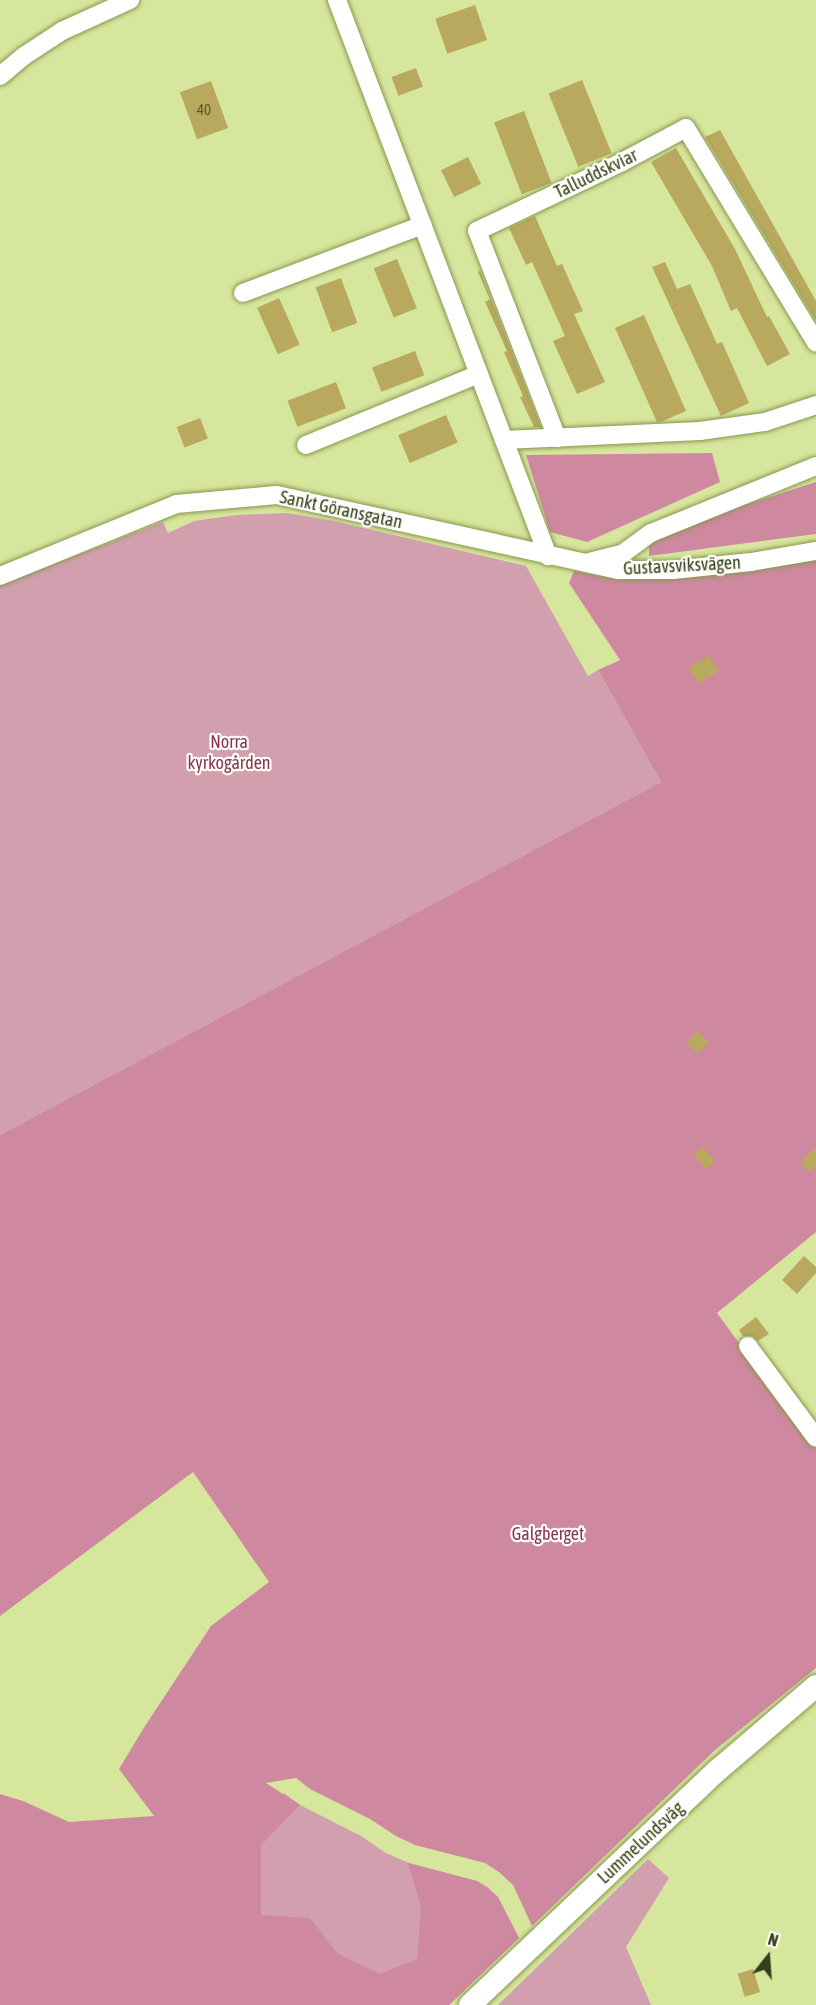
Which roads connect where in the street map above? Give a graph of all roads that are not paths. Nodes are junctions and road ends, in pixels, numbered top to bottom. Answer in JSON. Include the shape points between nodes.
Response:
{"nodes":[{"id":1,"x":130,"y":0,"type":"edge"},
{"id":2,"x":337,"y":0,"type":"edge"},
{"id":3,"x":0,"y":76,"type":"edge"},
{"id":4,"x":423,"y":225,"type":"junction"},
{"id":5,"x":243,"y":293,"type":"dead end"},
{"id":6,"x":816,"y":343,"type":"edge"},
{"id":7,"x":479,"y":374,"type":"junction"},
{"id":8,"x":816,"y":405,"type":"edge"},
{"id":9,"x":557,"y":438,"type":"junction"},
{"id":10,"x":504,"y":440,"type":"junction"},
{"id":11,"x":306,"y":445,"type":"dead end"},
{"id":12,"x":816,"y":466,"type":"edge"},
{"id":13,"x":816,"y":551,"type":"edge"},
{"id":14,"x":548,"y":556,"type":"junction"},
{"id":15,"x":582,"y":564,"type":"junction"},
{"id":16,"x":0,"y":576,"type":"edge"},
{"id":17,"x":748,"y":1346,"type":"dead end"},
{"id":18,"x":816,"y":1438,"type":"edge"},
{"id":19,"x":816,"y":1686,"type":"edge"},
{"id":20,"x":470,"y":2005,"type":"edge"}],
"edges":[{"from":1,"to":3,"type":"street","via":[[62,31]]},
{"from":2,"to":4,"type":"street"},
{"from":4,"to":5,"type":"street"},
{"from":4,"to":7,"type":"street"},
{"from":6,"to":9,"type":"street","name":"Talluddskviar","via":[[686,128],[477,231]]},
{"from":7,"to":10,"type":"street"},
{"from":7,"to":11,"type":"street"},
{"from":8,"to":9,"type":"street","via":[[765,422],[711,429]]},
{"from":9,"to":10,"type":"street"},
{"from":10,"to":14,"type":"street"},
{"from":12,"to":15,"type":"street","via":[[651,533],[622,554]]},
{"from":13,"to":15,"type":"street","name":"Gustavsviksvägen","via":[[751,562],[639,572]]},
{"from":14,"to":15,"type":"street","name":"Gustavsviksvägen"},
{"from":14,"to":16,"type":"street","name":"Sankt Göransgatan","via":[[277,495],[176,504]]},
{"from":17,"to":18,"type":"street"},
{"from":19,"to":20,"type":"main road","name":"Lummelundsväg","via":[[718,1770]]}]}
